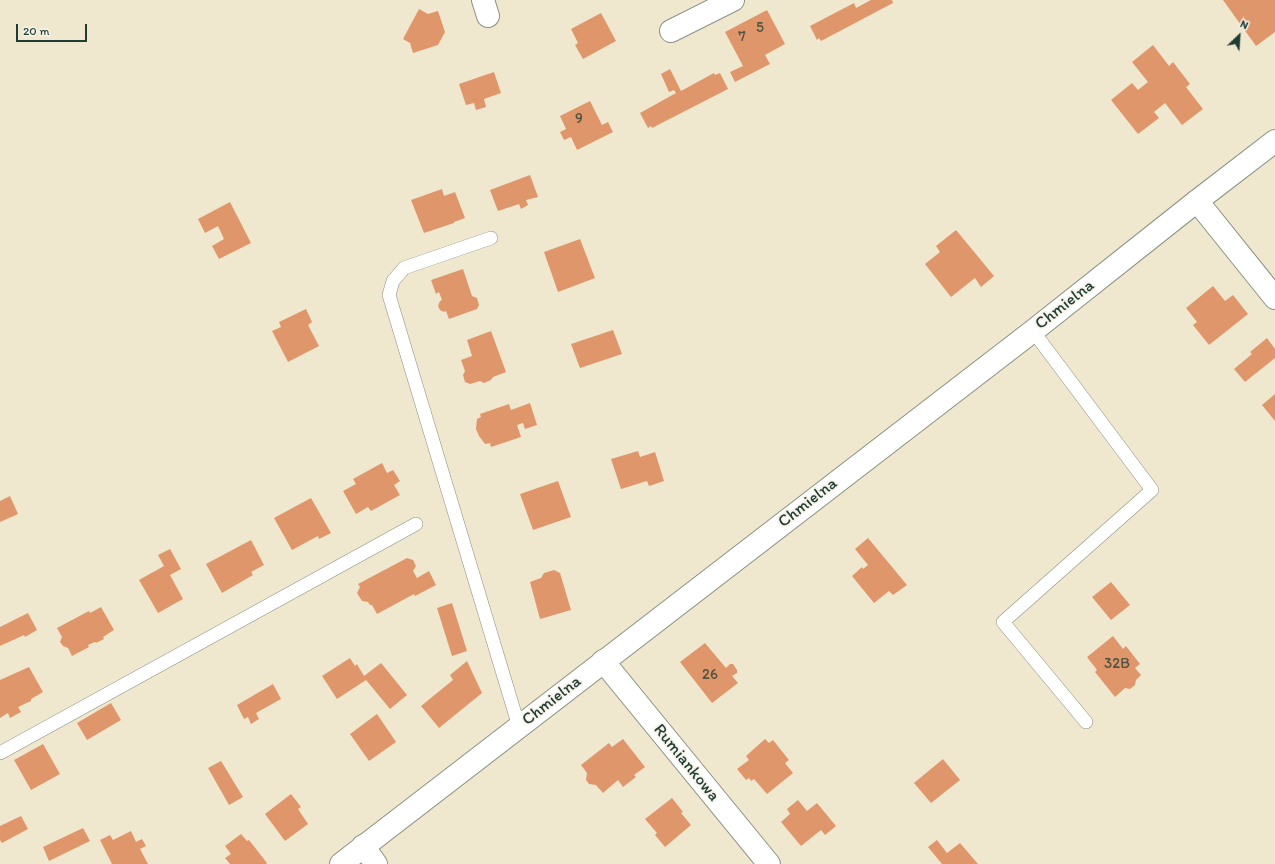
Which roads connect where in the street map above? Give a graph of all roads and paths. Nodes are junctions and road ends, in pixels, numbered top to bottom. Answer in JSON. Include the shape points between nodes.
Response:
{"nodes":[{"id":1,"x":733,"y":0,"type":"edge"},
{"id":2,"x":671,"y":31,"type":"dead end"},
{"id":3,"x":1275,"y":141,"type":"edge"},
{"id":4,"x":1197,"y":201,"type":"junction"},
{"id":5,"x":490,"y":238,"type":"dead end"},
{"id":6,"x":1275,"y":298,"type":"edge"},
{"id":7,"x":1032,"y":331,"type":"junction"},
{"id":8,"x":416,"y":524,"type":"dead end"},
{"id":9,"x":602,"y":661,"type":"junction"},
{"id":10,"x":1086,"y":722,"type":"dead end"},
{"id":11,"x":519,"y":727,"type":"junction"},
{"id":12,"x":0,"y":753,"type":"edge"},
{"id":13,"x":363,"y":846,"type":"junction"},
{"id":14,"x":341,"y":864,"type":"edge"},
{"id":15,"x":376,"y":864,"type":"edge"},
{"id":16,"x":769,"y":864,"type":"edge"}],
"edges":[{"from":1,"to":2,"type":"street"},
{"from":3,"to":4,"type":"street","name":"Chmielna"},
{"from":4,"to":6,"type":"street"},
{"from":4,"to":7,"type":"street","name":"Chmielna"},
{"from":5,"to":11,"type":"lane","via":[[404,268],[393,281],[389,295]]},
{"from":7,"to":9,"type":"street","name":"Chmielna"},
{"from":7,"to":10,"type":"lane","via":[[1152,490],[1003,622]]},
{"from":8,"to":12,"type":"lane"},
{"from":9,"to":11,"type":"street","name":"Chmielna"},
{"from":9,"to":16,"type":"street","name":"Rumiankowa"},
{"from":11,"to":13,"type":"street","name":"Chmielna"},
{"from":13,"to":14,"type":"street","name":"Chmielna"},
{"from":13,"to":15,"type":"street"}]}
